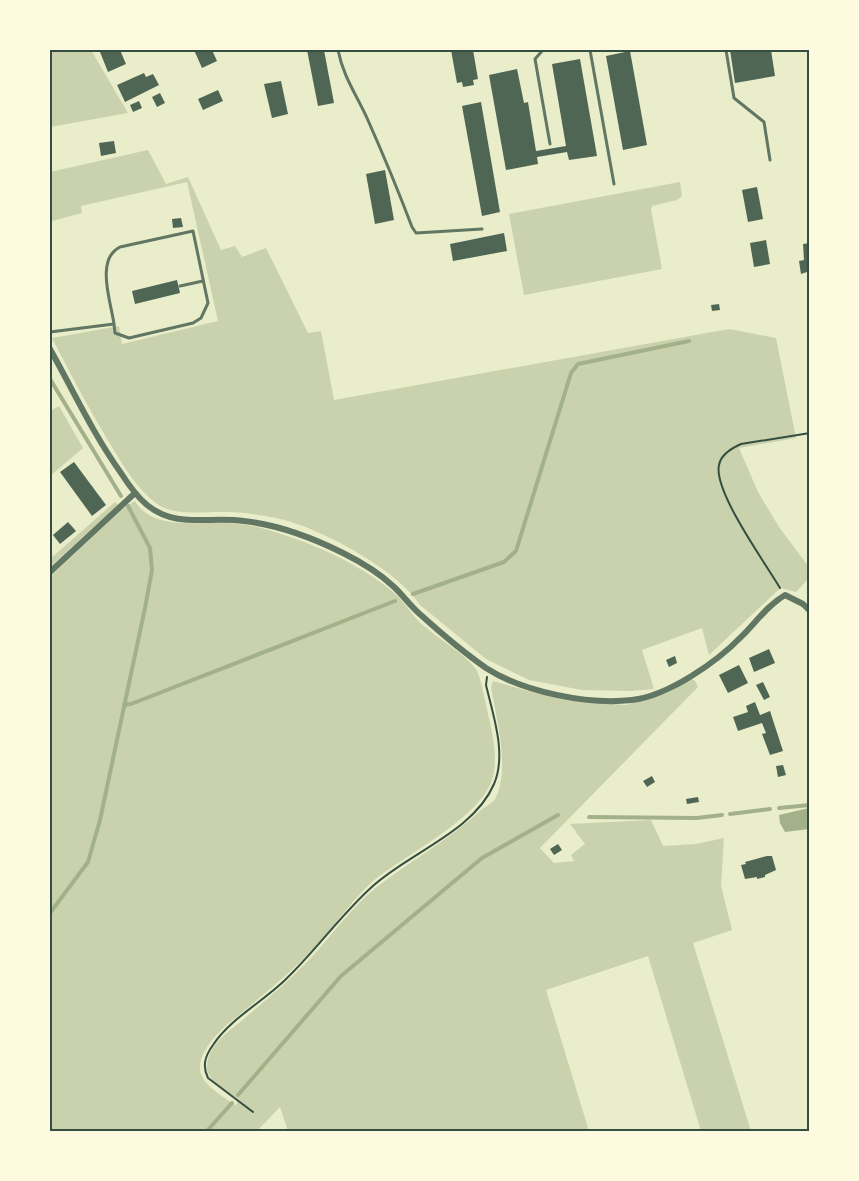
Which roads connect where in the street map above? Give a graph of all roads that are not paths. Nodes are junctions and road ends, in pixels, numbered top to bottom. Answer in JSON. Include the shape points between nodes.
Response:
{"nodes":[{"id":1,"x":338,"y":50,"type":"edge"},
{"id":2,"x":543,"y":50,"type":"edge"},
{"id":3,"x":590,"y":50,"type":"edge"},
{"id":4,"x":726,"y":50,"type":"edge"},
{"id":5,"x":550,"y":144,"type":"dead end"},
{"id":6,"x":770,"y":160,"type":"dead end"},
{"id":7,"x":614,"y":184,"type":"dead end"},
{"id":8,"x":482,"y":229,"type":"dead end"},
{"id":9,"x":203,"y":281,"type":"junction"},
{"id":10,"x":180,"y":286,"type":"dead end"},
{"id":11,"x":114,"y":324,"type":"junction"},
{"id":12,"x":50,"y":332,"type":"edge"},
{"id":13,"x":50,"y":349,"type":"edge"},
{"id":14,"x":135,"y":493,"type":"junction"},
{"id":15,"x":50,"y":572,"type":"edge"},
{"id":16,"x":810,"y":611,"type":"edge"}],
"edges":[{"from":1,"to":8,"type":"lane","via":[[341,68],[416,233]]},
{"from":2,"to":5,"type":"lane","via":[[535,59]]},
{"from":3,"to":7,"type":"lane"},
{"from":4,"to":6,"type":"lane","via":[[734,98],[764,122]]},
{"from":9,"to":10,"type":"lane"},
{"from":9,"to":11,"type":"lane","via":[[208,303],[206,311],[193,323],[129,338],[115,333]]},
{"from":9,"to":11,"type":"lane","via":[[193,231],[120,247],[107,259],[106,269]]},
{"from":11,"to":12,"type":"lane"},
{"from":13,"to":14,"type":"street","via":[[96,434]]},
{"from":14,"to":15,"type":"street"},
{"from":14,"to":16,"type":"street","via":[[169,518],[244,521],[299,532],[322,542],[375,571],[420,614],[487,668],[531,688],[578,698],[632,700],[650,696],[716,658],[785,595]]}]}
